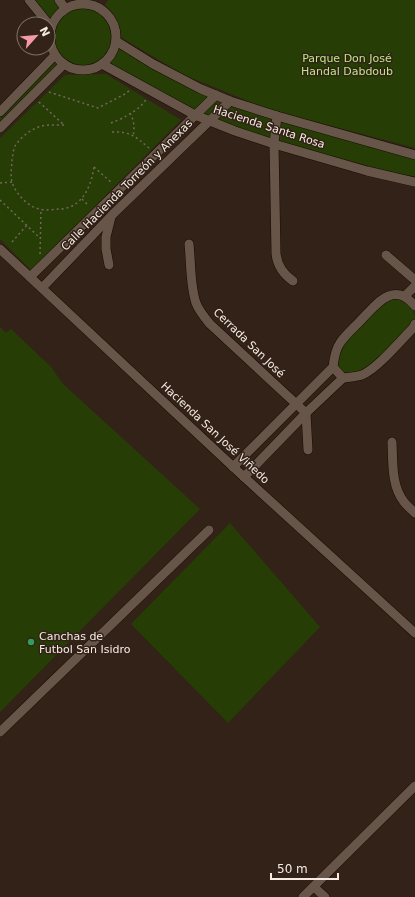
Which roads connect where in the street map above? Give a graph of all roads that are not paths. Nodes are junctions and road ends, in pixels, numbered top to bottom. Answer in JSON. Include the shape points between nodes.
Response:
{"nodes":[{"id":1,"x":28,"y":0,"type":"edge"},
{"id":2,"x":59,"y":0,"type":"edge"},
{"id":3,"x":100,"y":3,"type":"edge"},
{"id":4,"x":65,"y":8,"type":"junction"},
{"id":5,"x":42,"y":16,"type":"edge"},
{"id":6,"x":56,"y":17,"type":"edge"},
{"id":7,"x":116,"y":41,"type":"junction"},
{"id":8,"x":54,"y":56,"type":"edge"},
{"id":9,"x":56,"y":56,"type":"edge"},
{"id":10,"x":64,"y":64,"type":"junction"},
{"id":11,"x":102,"y":64,"type":"junction"},
{"id":12,"x":216,"y":95,"type":"junction"},
{"id":13,"x":230,"y":101,"type":"junction"},
{"id":14,"x":0,"y":112,"type":"edge"},
{"id":15,"x":195,"y":115,"type":"junction"},
{"id":16,"x":277,"y":116,"type":"junction"},
{"id":17,"x":209,"y":121,"type":"junction"},
{"id":18,"x":0,"y":128,"type":"edge"},
{"id":19,"x":274,"y":144,"type":"junction"},
{"id":20,"x":415,"y":155,"type":"edge"},
{"id":21,"x":415,"y":182,"type":"edge"},
{"id":22,"x":104,"y":203,"type":"junction"},
{"id":23,"x":111,"y":216,"type":"junction"},
{"id":24,"x":189,"y":244,"type":"dead end"},
{"id":25,"x":0,"y":249,"type":"edge"},
{"id":26,"x":386,"y":255,"type":"dead end"},
{"id":27,"x":109,"y":265,"type":"dead end"},
{"id":28,"x":30,"y":277,"type":"junction"},
{"id":29,"x":415,"y":280,"type":"edge"},
{"id":30,"x":293,"y":281,"type":"dead end"},
{"id":31,"x":415,"y":286,"type":"edge"},
{"id":32,"x":42,"y":288,"type":"junction"},
{"id":33,"x":405,"y":296,"type":"junction"},
{"id":34,"x":415,"y":306,"type":"edge"},
{"id":35,"x":415,"y":324,"type":"edge"},
{"id":36,"x":333,"y":367,"type":"junction"},
{"id":37,"x":343,"y":378,"type":"junction"},
{"id":38,"x":296,"y":404,"type":"junction"},
{"id":39,"x":306,"y":414,"type":"junction"},
{"id":40,"x":392,"y":442,"type":"dead end"},
{"id":41,"x":308,"y":450,"type":"dead end"},
{"id":42,"x":234,"y":467,"type":"junction"},
{"id":43,"x":244,"y":477,"type":"junction"},
{"id":44,"x":415,"y":513,"type":"edge"},
{"id":45,"x":209,"y":530,"type":"dead end"},
{"id":46,"x":415,"y":633,"type":"edge"},
{"id":47,"x":0,"y":732,"type":"edge"},
{"id":48,"x":415,"y":786,"type":"edge"},
{"id":49,"x":314,"y":886,"type":"junction"},
{"id":50,"x":303,"y":897,"type":"edge"},
{"id":51,"x":325,"y":897,"type":"edge"}],
"edges":[{"from":1,"to":5,"type":"street"},
{"from":2,"to":4,"type":"street"},
{"from":3,"to":4,"type":"street","via":[[81,3]]},
{"from":3,"to":7,"type":"street","via":[[114,25]]},
{"from":4,"to":6,"type":"street"},
{"from":7,"to":11,"type":"street","via":[[111,54]]},
{"from":7,"to":12,"type":"street","name":"Hacienda Santa Rosa","via":[[153,64]]},
{"from":8,"to":14,"type":"street"},
{"from":9,"to":10,"type":"street"},
{"from":10,"to":11,"type":"street","via":[[78,70],[87,70]]},
{"from":10,"to":18,"type":"street"},
{"from":11,"to":15,"type":"street","name":"Hacienda Santa Rosa"},
{"from":12,"to":13,"type":"street","name":"Hacienda Santa Rosa"},
{"from":12,"to":15,"type":"street","name":"Calle Hacienda Torreón y Anexas"},
{"from":13,"to":16,"type":"street","name":"Hacienda Santa Rosa"},
{"from":13,"to":17,"type":"street","name":"Calle Hacienda Torreón y Anexas"},
{"from":15,"to":17,"type":"street","name":"Hacienda Santa Rosa"},
{"from":15,"to":22,"type":"street","name":"Calle Hacienda Torreón y Anexas"},
{"from":16,"to":19,"type":"street"},
{"from":16,"to":20,"type":"street","name":"Hacienda Santa Rosa"},
{"from":17,"to":19,"type":"street","name":"Hacienda Santa Rosa"},
{"from":17,"to":23,"type":"street","name":"Calle Hacienda Torreón y Anexas"},
{"from":19,"to":21,"type":"street","name":"Hacienda Santa Rosa"},
{"from":19,"to":30,"type":"street","via":[[277,259],[284,273]]},
{"from":22,"to":23,"type":"street"},
{"from":22,"to":28,"type":"street","name":"Calle Hacienda Torreón y Anexas"},
{"from":23,"to":27,"type":"street","via":[[106,236]]},
{"from":23,"to":32,"type":"street","name":"Calle Hacienda Torreón y Anexas"},
{"from":24,"to":38,"type":"street","name":"Cerrada San José","via":[[194,294],[202,314]]},
{"from":25,"to":28,"type":"street","name":"Hacienda San José Viñedo"},
{"from":26,"to":29,"type":"street"},
{"from":28,"to":32,"type":"street","name":"Hacienda San José Viñedo"},
{"from":31,"to":33,"type":"street"},
{"from":32,"to":42,"type":"street","name":"Hacienda San José Viñedo"},
{"from":33,"to":34,"type":"street"},
{"from":33,"to":36,"type":"street","via":[[389,296],[379,301],[340,344]]},
{"from":35,"to":37,"type":"street","via":[[369,371],[355,377]]},
{"from":36,"to":37,"type":"street"},
{"from":36,"to":38,"type":"street"},
{"from":37,"to":39,"type":"street"},
{"from":38,"to":39,"type":"street","name":"Cerrada San José"},
{"from":38,"to":42,"type":"street"},
{"from":39,"to":41,"type":"street"},
{"from":39,"to":43,"type":"street"},
{"from":40,"to":44,"type":"street","via":[[394,482],[404,503]]},
{"from":42,"to":43,"type":"street","name":"Hacienda San José Viñedo"},
{"from":43,"to":46,"type":"street","name":"Hacienda San José Viñedo"},
{"from":45,"to":47,"type":"street"},
{"from":48,"to":49,"type":"street"},
{"from":49,"to":50,"type":"street"},
{"from":49,"to":51,"type":"street"}]}
